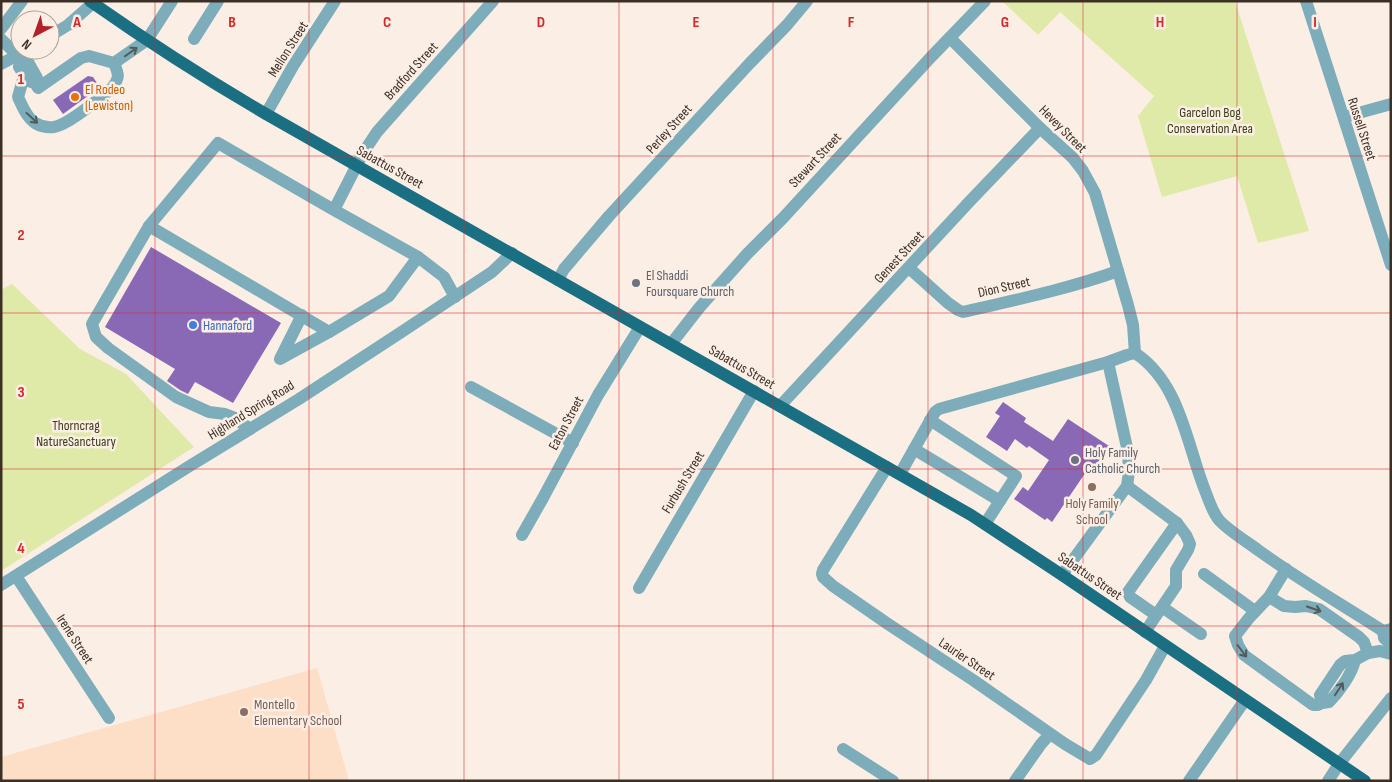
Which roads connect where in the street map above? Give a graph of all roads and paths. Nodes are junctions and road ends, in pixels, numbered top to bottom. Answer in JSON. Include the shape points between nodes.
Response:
{"nodes":[{"id":1,"x":22,"y":1,"type":"edge"},
{"id":2,"x":172,"y":1,"type":"edge"},
{"id":3,"x":218,"y":1,"type":"edge"},
{"id":4,"x":335,"y":1,"type":"edge"},
{"id":5,"x":493,"y":1,"type":"edge"},
{"id":6,"x":807,"y":1,"type":"edge"},
{"id":7,"x":985,"y":1,"type":"edge"},
{"id":8,"x":1306,"y":1,"type":"edge"},
{"id":9,"x":92,"y":2,"type":"edge"},
{"id":10,"x":1,"y":29,"type":"edge"},
{"id":11,"x":60,"y":30,"type":"edge"},
{"id":12,"x":950,"y":38,"type":"junction"},
{"id":13,"x":194,"y":39,"type":"dead end"},
{"id":14,"x":147,"y":40,"type":"junction"},
{"id":15,"x":20,"y":60,"type":"edge"},
{"id":16,"x":114,"y":63,"type":"junction"},
{"id":17,"x":29,"y":79,"type":"junction"},
{"id":18,"x":1391,"y":104,"type":"edge"},
{"id":19,"x":266,"y":114,"type":"junction"},
{"id":20,"x":1344,"y":118,"type":"junction"},
{"id":21,"x":1040,"y":128,"type":"junction"},
{"id":22,"x":358,"y":166,"type":"junction"},
{"id":23,"x":334,"y":210,"type":"junction"},
{"id":24,"x":149,"y":226,"type":"junction"},
{"id":25,"x":1387,"y":242,"type":"edge"},
{"id":26,"x":512,"y":253,"type":"junction"},
{"id":27,"x":418,"y":257,"type":"junction"},
{"id":28,"x":1391,"y":265,"type":"edge"},
{"id":29,"x":909,"y":268,"type":"junction"},
{"id":30,"x":1118,"y":271,"type":"junction"},
{"id":31,"x":558,"y":280,"type":"junction"},
{"id":32,"x":455,"y":297,"type":"junction"},
{"id":33,"x":302,"y":315,"type":"junction"},
{"id":34,"x":640,"y":327,"type":"junction"},
{"id":35,"x":329,"y":332,"type":"junction"},
{"id":36,"x":671,"y":344,"type":"junction"},
{"id":37,"x":1135,"y":353,"type":"junction"},
{"id":38,"x":1108,"y":362,"type":"junction"},
{"id":39,"x":471,"y":387,"type":"dead end"},
{"id":40,"x":754,"y":391,"type":"junction"},
{"id":41,"x":780,"y":406,"type":"junction"},
{"id":42,"x":930,"y":420,"type":"junction"},
{"id":43,"x":250,"y":429,"type":"junction"},
{"id":44,"x":573,"y":443,"type":"junction"},
{"id":45,"x":914,"y":449,"type":"junction"},
{"id":46,"x":887,"y":467,"type":"junction"},
{"id":47,"x":900,"y":474,"type":"junction"},
{"id":48,"x":1127,"y":486,"type":"junction"},
{"id":49,"x":1000,"y":501,"type":"junction"},
{"id":50,"x":1176,"y":523,"type":"junction"},
{"id":51,"x":986,"y":524,"type":"junction"},
{"id":52,"x":522,"y":535,"type":"dead end"},
{"id":53,"x":1286,"y":569,"type":"junction"},
{"id":54,"x":1204,"y":574,"type":"dead end"},
{"id":55,"x":1062,"y":575,"type":"junction"},
{"id":56,"x":16,"y":576,"type":"junction"},
{"id":57,"x":1,"y":585,"type":"edge"},
{"id":58,"x":639,"y":588,"type":"dead end"},
{"id":59,"x":1269,"y":597,"type":"junction"},
{"id":60,"x":1159,"y":611,"type":"junction"},
{"id":61,"x":1256,"y":611,"type":"junction"},
{"id":62,"x":1387,"y":630,"type":"edge"},
{"id":63,"x":1145,"y":632,"type":"junction"},
{"id":64,"x":1201,"y":634,"type":"dead end"},
{"id":65,"x":1391,"y":645,"type":"edge"},
{"id":66,"x":1166,"y":646,"type":"junction"},
{"id":67,"x":1368,"y":653,"type":"junction"},
{"id":68,"x":1391,"y":654,"type":"edge"},
{"id":69,"x":1391,"y":698,"type":"edge"},
{"id":70,"x":1245,"y":700,"type":"junction"},
{"id":71,"x":109,"y":718,"type":"dead end"},
{"id":72,"x":1050,"y":734,"type":"junction"},
{"id":73,"x":843,"y":749,"type":"dead end"},
{"id":74,"x":1339,"y":764,"type":"junction"},
{"id":75,"x":893,"y":781,"type":"edge"},
{"id":76,"x":1015,"y":781,"type":"edge"},
{"id":77,"x":1189,"y":781,"type":"edge"},
{"id":78,"x":1328,"y":781,"type":"edge"},
{"id":79,"x":1364,"y":781,"type":"edge"}],
"edges":[{"from":1,"to":10,"type":"street"},
{"from":2,"to":14,"type":"street"},
{"from":3,"to":13,"type":"street"},
{"from":4,"to":19,"type":"street","name":"Mellon Street"},
{"from":5,"to":22,"type":"street","name":"Bradford Street","via":[[377,132]]},
{"from":6,"to":31,"type":"street","name":"Perley Street","via":[[609,216]]},
{"from":7,"to":12,"type":"street","name":"Stewart Street"},
{"from":8,"to":20,"type":"street","name":"Russell Street"},
{"from":9,"to":11,"type":"street"},
{"from":9,"to":14,"type":"main road","name":"Sabattus Street"},
{"from":12,"to":21,"type":"street","name":"Hevey Street"},
{"from":12,"to":36,"type":"street","name":"Stewart Street","via":[[747,254]]},
{"from":16,"to":14,"type":"street","one_way":true},
{"from":14,"to":19,"type":"main road","name":"Sabattus Street"},
{"from":15,"to":17,"type":"street","via":[[19,67]]},
{"from":16,"to":17,"type":"street","via":[[89,56],[38,88]]},
{"from":17,"to":16,"type":"street","one_way":true,"via":[[18,97],[33,122],[53,127],[66,123],[112,88],[119,74]]},
{"from":18,"to":20,"type":"street"},
{"from":19,"to":22,"type":"main road","name":"Sabattus Street"},
{"from":20,"to":25,"type":"street","name":"Russell Street"},
{"from":21,"to":29,"type":"street","name":"Genest Street"},
{"from":21,"to":30,"type":"street","name":"Hevey Street","via":[[1084,171],[1095,193]]},
{"from":22,"to":23,"type":"street","name":"Bradford Street"},
{"from":22,"to":26,"type":"main road","name":"Sabattus Street"},
{"from":23,"to":24,"type":"street","via":[[218,143]]},
{"from":23,"to":27,"type":"street"},
{"from":24,"to":33,"type":"street"},
{"from":24,"to":43,"type":"street","via":[[92,324],[96,337],[176,397],[209,412],[233,417]]},
{"from":25,"to":28,"type":"street","name":"Russell Street"},
{"from":26,"to":31,"type":"main road","name":"Sabattus Street"},
{"from":26,"to":32,"type":"street","name":"Highland Spring Road","via":[[492,272]]},
{"from":27,"to":32,"type":"street","via":[[444,277]]},
{"from":27,"to":35,"type":"street","via":[[389,296]]},
{"from":29,"to":30,"type":"street","name":"Dion Street","via":[[963,312],[1046,293]]},
{"from":29,"to":41,"type":"street","name":"Genest Street"},
{"from":30,"to":37,"type":"street","name":"Hevey Street","via":[[1133,325]]},
{"from":31,"to":34,"type":"main road","name":"Sabattus Street"},
{"from":32,"to":43,"type":"street","name":"Highland Spring Road"},
{"from":33,"to":35,"type":"street"},
{"from":33,"to":35,"type":"street","via":[[280,359]]},
{"from":34,"to":36,"type":"main road","name":"Sabattus Street"},
{"from":34,"to":44,"type":"street","name":"Eaton Street"},
{"from":36,"to":40,"type":"main road","name":"Sabattus Street"},
{"from":37,"to":38,"type":"street"},
{"from":37,"to":53,"type":"street","via":[[1161,378],[1175,403],[1190,441],[1198,475],[1218,519]]},
{"from":38,"to":42,"type":"street","via":[[939,409]]},
{"from":38,"to":48,"type":"street","via":[[1128,452]]},
{"from":39,"to":44,"type":"street"},
{"from":40,"to":41,"type":"main road","name":"Sabattus Street"},
{"from":40,"to":58,"type":"street","name":"Furbush Street"},
{"from":41,"to":46,"type":"main road","name":"Sabattus Street"},
{"from":42,"to":45,"type":"street"},
{"from":42,"to":49,"type":"street","via":[[1016,476]]},
{"from":43,"to":56,"type":"street","name":"Highland Spring Road"},
{"from":44,"to":52,"type":"street","name":"Eaton Street"},
{"from":45,"to":47,"type":"street"},
{"from":45,"to":49,"type":"street"},
{"from":46,"to":47,"type":"main road","name":"Sabattus Street"},
{"from":46,"to":72,"type":"street","name":"Laurier Street","via":[[823,570],[823,577]]},
{"from":47,"to":51,"type":"main road","name":"Sabattus Street"},
{"from":48,"to":50,"type":"street"},
{"from":48,"to":55,"type":"street"},
{"from":49,"to":51,"type":"street"},
{"from":50,"to":60,"type":"street","via":[[1190,544],[1176,570],[1176,586]]},
{"from":50,"to":60,"type":"street","via":[[1128,592],[1130,598]]},
{"from":51,"to":55,"type":"main road","name":"Sabattus Street"},
{"from":53,"to":59,"type":"street"},
{"from":53,"to":62,"type":"street"},
{"from":54,"to":61,"type":"street"},
{"from":55,"to":63,"type":"main road","name":"Sabattus Street"},
{"from":56,"to":57,"type":"street","name":"Highland Spring Road"},
{"from":56,"to":71,"type":"street","name":"Irene Street"},
{"from":59,"to":61,"type":"street"},
{"from":59,"to":67,"type":"street","one_way":true,"via":[[1284,606],[1319,609],[1359,637]]},
{"from":60,"to":63,"type":"street"},
{"from":60,"to":64,"type":"street"},
{"from":61,"to":67,"type":"street","one_way":true,"via":[[1235,636],[1244,655],[1313,705],[1322,703],[1320,695],[1340,665]]},
{"from":62,"to":65,"type":"street","via":[[1384,638]]},
{"from":63,"to":66,"type":"main road","name":"Sabattus Street"},
{"from":66,"to":70,"type":"main road","name":"Sabattus Street"},
{"from":66,"to":72,"type":"street","name":"Laurier Street","via":[[1093,758],[1086,758]]},
{"from":67,"to":68,"type":"street","via":[[1380,651]]},
{"from":69,"to":74,"type":"street"},
{"from":70,"to":74,"type":"main road","name":"Sabattus Street"},
{"from":70,"to":77,"type":"street"},
{"from":72,"to":76,"type":"street"},
{"from":73,"to":75,"type":"street"},
{"from":74,"to":78,"type":"street"},
{"from":74,"to":79,"type":"main road","name":"Sabattus Street"}]}
